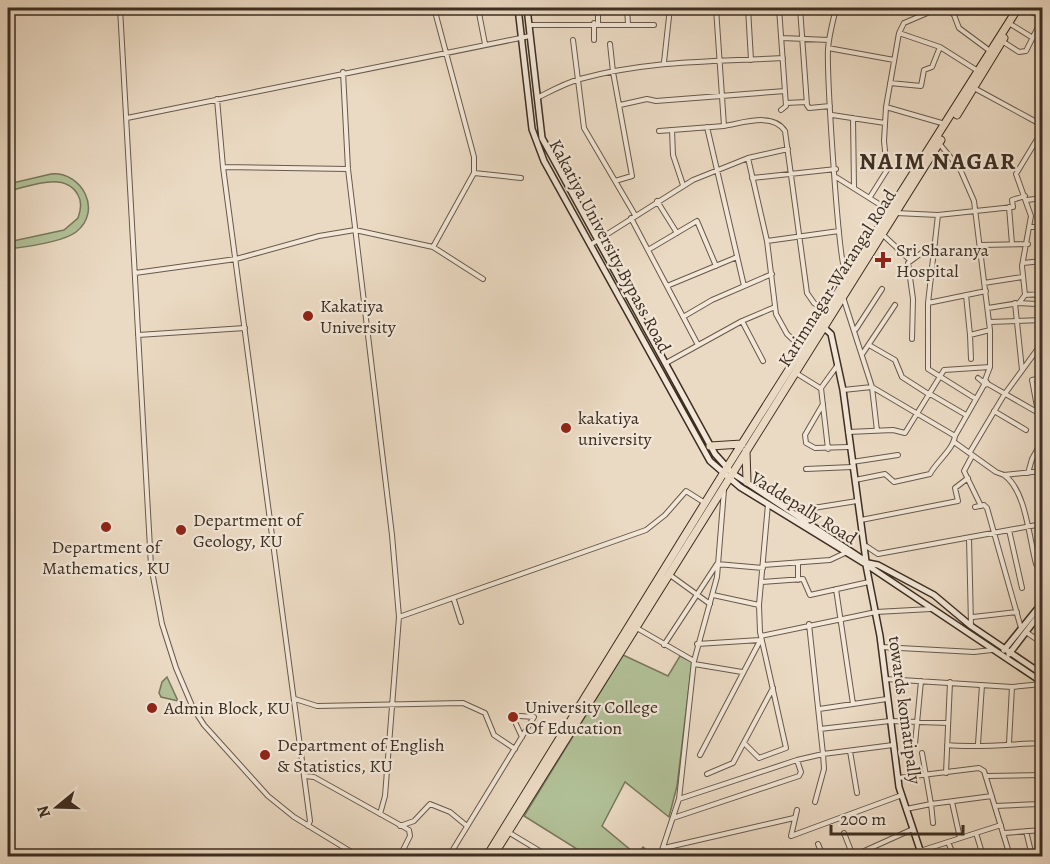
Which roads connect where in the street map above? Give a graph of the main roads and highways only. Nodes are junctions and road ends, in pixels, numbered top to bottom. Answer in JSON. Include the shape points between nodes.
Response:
{"nodes":[{"id":1,"x":518,"y":8,"type":"edge"},
{"id":2,"x":1021,"y":8,"type":"edge"},
{"id":3,"x":527,"y":9,"type":"edge"},
{"id":4,"x":971,"y":87,"type":"junction"},
{"id":5,"x":938,"y":142,"type":"junction"},
{"id":6,"x":893,"y":212,"type":"junction"},
{"id":7,"x":822,"y":326,"type":"junction"},
{"id":8,"x":710,"y":446,"type":"junction"},
{"id":9,"x":744,"y":448,"type":"junction"},
{"id":10,"x":726,"y":477,"type":"junction"},
{"id":11,"x":747,"y":482,"type":"junction"},
{"id":12,"x":866,"y":563,"type":"junction"},
{"id":13,"x":1042,"y":603,"type":"edge"},
{"id":14,"x":1042,"y":610,"type":"edge"},
{"id":15,"x":1038,"y":617,"type":"edge"},
{"id":16,"x":1024,"y":630,"type":"junction"},
{"id":17,"x":1004,"y":652,"type":"junction"},
{"id":18,"x":1042,"y":674,"type":"edge"},
{"id":19,"x":1042,"y":683,"type":"edge"},
{"id":20,"x":921,"y":854,"type":"edge"},
{"id":21,"x":487,"y":856,"type":"edge"},
{"id":22,"x":493,"y":856,"type":"edge"}],
"edges":[{"from":1,"to":10,"type":"main road","name":"Kakatiya University Bypass Road","via":[[535,137],[544,160],[707,456]]},
{"from":2,"to":4,"type":"highway","name":"Karimnagar-Warangal Road"},
{"from":2,"to":4,"type":"highway","name":"Karimnagar-Warangal Road","via":[[990,51]]},
{"from":3,"to":8,"type":"main road","name":"Kakatiya University Bypass Road","via":[[542,138]]},
{"from":4,"to":5,"type":"highway","name":"Karimnagar-Warangal Road"},
{"from":4,"to":5,"type":"highway","name":"Karimnagar-Warangal Road"},
{"from":5,"to":6,"type":"highway","name":"Karimnagar-Warangal Road"},
{"from":6,"to":7,"type":"highway","name":"Karimnagar-Warangal Road"},
{"from":6,"to":7,"type":"highway","name":"Karimnagar-Warangal Road"},
{"from":7,"to":9,"type":"highway","name":"Karimnagar-Warangal Road"},
{"from":7,"to":9,"type":"highway","name":"Karimnagar-Warangal Road"},
{"from":7,"to":12,"type":"main road","name":"towards komatipally","via":[[831,334],[843,390]]},
{"from":8,"to":9,"type":"highway"},
{"from":8,"to":10,"type":"main road","name":"Kakatiya University Bypass Road"},
{"from":9,"to":10,"type":"highway","name":"Karimnagar-Warangal Road"},
{"from":9,"to":11,"type":"highway"},
{"from":10,"to":11,"type":"main road"},
{"from":10,"to":12,"type":"main road","name":"Vaddepally Road"},
{"from":10,"to":21,"type":"highway","via":[[705,503]]},
{"from":10,"to":22,"type":"highway"},
{"from":11,"to":12,"type":"main road"},
{"from":12,"to":17,"type":"main road"},
{"from":12,"to":17,"type":"main road","via":[[934,595]]},
{"from":12,"to":20,"type":"main road","name":"towards komatipally","via":[[898,778]]},
{"from":13,"to":16,"type":"main road"},
{"from":14,"to":15,"type":"main road"},
{"from":15,"to":16,"type":"main road"},
{"from":16,"to":17,"type":"main road"},
{"from":17,"to":18,"type":"main road"},
{"from":17,"to":19,"type":"main road"}]}
